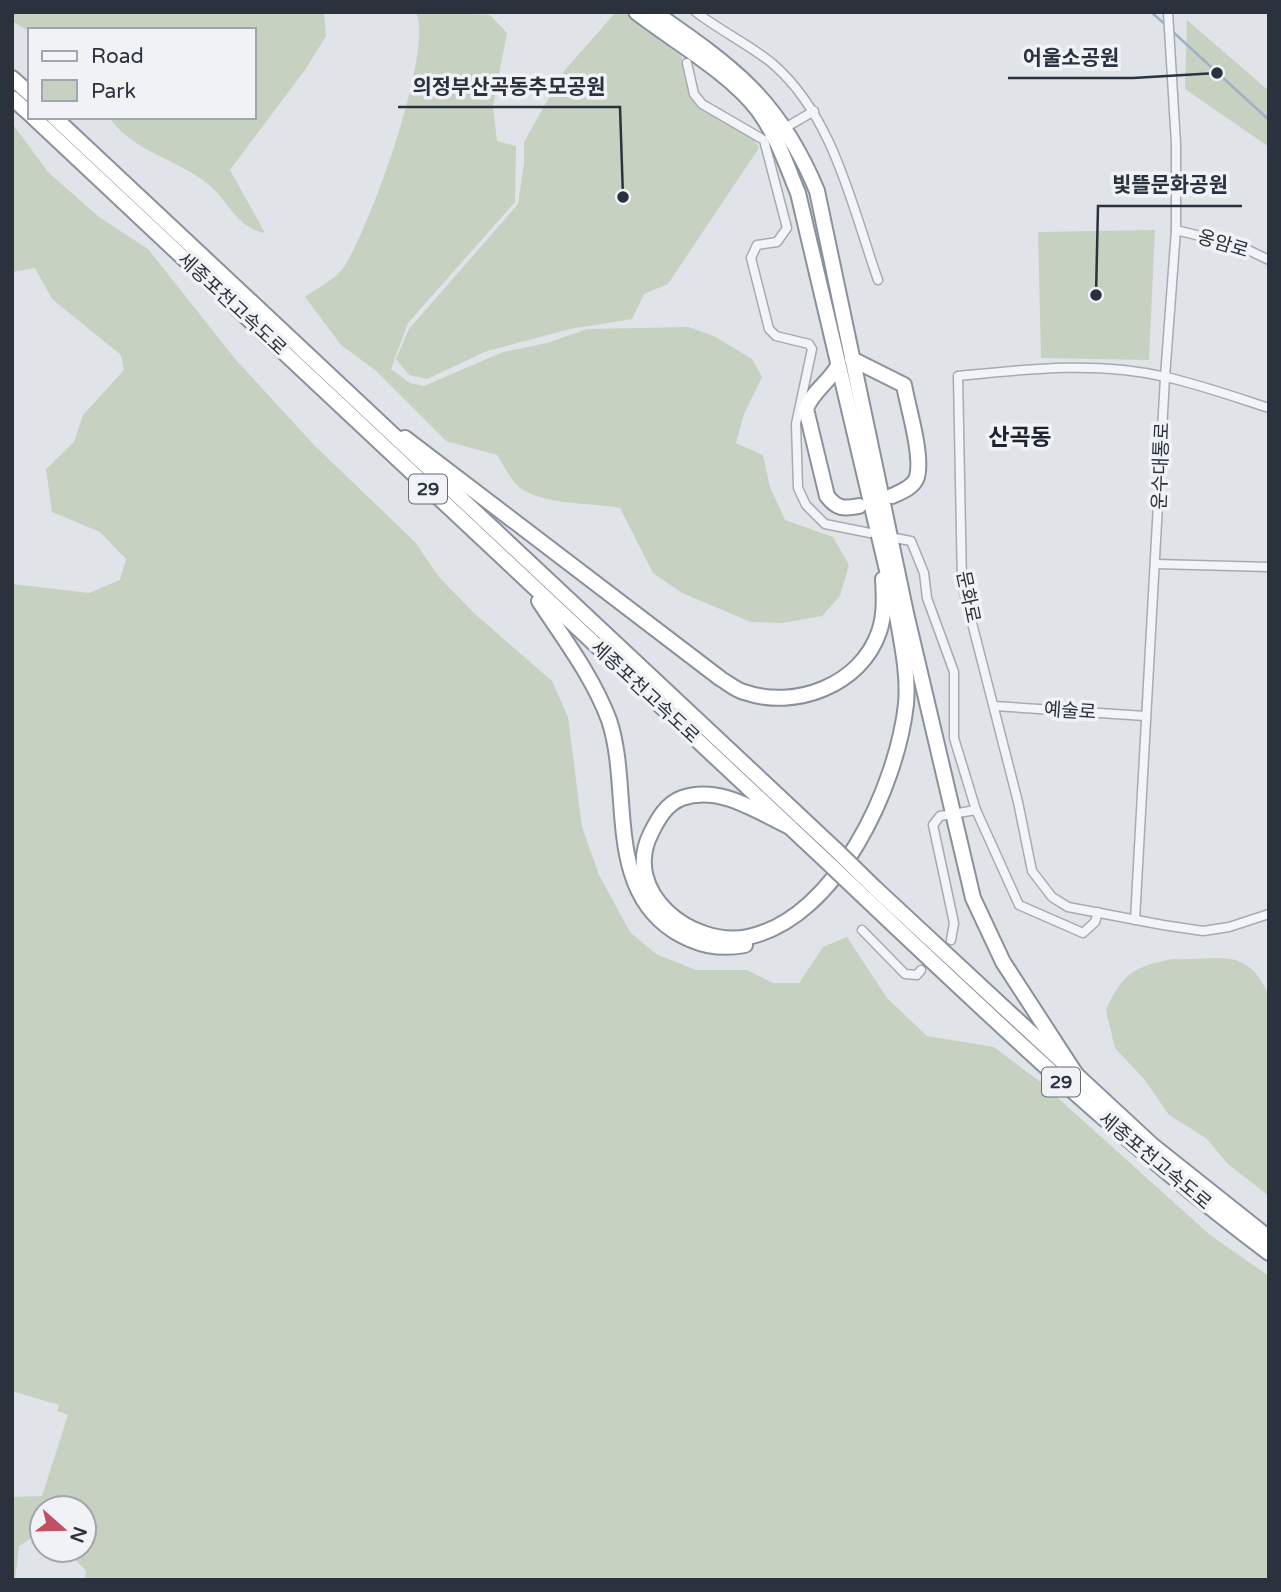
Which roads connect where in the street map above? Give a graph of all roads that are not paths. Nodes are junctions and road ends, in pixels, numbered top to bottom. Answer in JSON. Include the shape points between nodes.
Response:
{"nodes":[{"id":1,"x":636,"y":12,"type":"edge"},
{"id":2,"x":654,"y":12,"type":"edge"},
{"id":3,"x":696,"y":12,"type":"edge"},
{"id":4,"x":1168,"y":12,"type":"edge"},
{"id":5,"x":687,"y":63,"type":"dead end"},
{"id":6,"x":12,"y":78,"type":"edge"},
{"id":7,"x":28,"y":92,"type":"edge"},
{"id":8,"x":12,"y":98,"type":"edge"},
{"id":9,"x":814,"y":111,"type":"junction"},
{"id":10,"x":28,"y":113,"type":"edge"},
{"id":11,"x":34,"y":119,"type":"edge"},
{"id":12,"x":56,"y":119,"type":"edge"},
{"id":13,"x":790,"y":125,"type":"dead end"},
{"id":14,"x":1176,"y":230,"type":"junction"},
{"id":15,"x":1269,"y":260,"type":"edge"},
{"id":16,"x":878,"y":280,"type":"dead end"},
{"id":17,"x":852,"y":359,"type":"junction"},
{"id":18,"x":838,"y":366,"type":"junction"},
{"id":19,"x":882,"y":374,"type":"junction"},
{"id":20,"x":1165,"y":377,"type":"junction"},
{"id":21,"x":819,"y":390,"type":"junction"},
{"id":22,"x":854,"y":401,"type":"junction"},
{"id":23,"x":1269,"y":408,"type":"edge"},
{"id":24,"x":364,"y":410,"type":"junction"},
{"id":25,"x":892,"y":496,"type":"dead end"},
{"id":26,"x":859,"y":506,"type":"dead end"},
{"id":27,"x":870,"y":533,"type":"dead end"},
{"id":28,"x":895,"y":538,"type":"dead end"},
{"id":29,"x":881,"y":546,"type":"junction"},
{"id":30,"x":1156,"y":564,"type":"junction"},
{"id":31,"x":1269,"y":567,"type":"edge"},
{"id":32,"x":527,"y":582,"type":"junction"},
{"id":33,"x":906,"y":613,"type":"junction"},
{"id":34,"x":994,"y":706,"type":"junction"},
{"id":35,"x":1145,"y":716,"type":"junction"},
{"id":36,"x":976,"y":810,"type":"junction"},
{"id":37,"x":958,"y":813,"type":"dead end"},
{"id":38,"x":947,"y":815,"type":"dead end"},
{"id":39,"x":790,"y":827,"type":"junction"},
{"id":40,"x":830,"y":855,"type":"junction"},
{"id":41,"x":870,"y":893,"type":"junction"},
{"id":42,"x":1098,"y":912,"type":"junction"},
{"id":43,"x":1269,"y":914,"type":"edge"},
{"id":44,"x":1135,"y":920,"type":"junction"},
{"id":45,"x":862,"y":930,"type":"dead end"},
{"id":46,"x":951,"y":940,"type":"dead end"},
{"id":47,"x":921,"y":970,"type":"dead end"},
{"id":48,"x":1079,"y":1079,"type":"junction"},
{"id":49,"x":1269,"y":1238,"type":"edge"},
{"id":50,"x":1269,"y":1253,"type":"edge"}],
"edges":[{"from":1,"to":18,"type":"highway","via":[[730,83],[757,108],[777,140],[798,193]]},
{"from":2,"to":17,"type":"highway","via":[[718,57],[756,92],[800,150],[817,191]]},
{"from":3,"to":9,"type":"street","via":[[772,63]]},
{"from":4,"to":14,"type":"street","name":"운수대통로"},
{"from":5,"to":27,"type":"street","via":[[694,94],[702,104],[766,138],[787,228],[777,242],[757,245],[751,257],[769,330],[812,349],[796,424],[798,488],[806,505],[825,524]]},
{"from":6,"to":7,"type":"highway"},
{"from":8,"to":10,"type":"highway","name":"세종포천고속도로","number":"29"},
{"from":9,"to":13,"type":"street"},
{"from":9,"to":16,"type":"street"},
{"from":11,"to":32,"type":"highway","name":"세종포천고속도로","number":"29"},
{"from":12,"to":24,"type":"highway","name":"세종포천고속도로","number":"29"},
{"from":14,"to":15,"type":"street","name":"옹암로","via":[[1240,246]]},
{"from":14,"to":20,"type":"street","name":"운수대통로"},
{"from":17,"to":19,"type":"highway"},
{"from":17,"to":22,"type":"highway"},
{"from":18,"to":21,"type":"highway"},
{"from":18,"to":22,"type":"highway"},
{"from":19,"to":22,"type":"highway"},
{"from":19,"to":25,"type":"highway","via":[[904,385],[917,460],[913,485]]},
{"from":20,"to":23,"type":"street","name":"문화로"},
{"from":20,"to":30,"type":"street","name":"운수대통로"},
{"from":20,"to":34,"type":"street","name":"문화로","via":[[1053,367],[958,376],[962,584]]},
{"from":21,"to":22,"type":"highway","via":[[833,390]]},
{"from":21,"to":26,"type":"highway","via":[[810,396],[806,409],[821,479],[835,505],[845,509]]},
{"from":22,"to":29,"type":"highway"},
{"from":22,"to":33,"type":"highway"},
{"from":24,"to":29,"type":"highway","via":[[744,692],[774,698],[800,696],[834,686],[853,672],[867,656],[881,625]]},
{"from":24,"to":40,"type":"highway","name":"세종포천고속도로","number":"29"},
{"from":28,"to":36,"type":"street","via":[[911,541],[954,672],[954,738]]},
{"from":29,"to":39,"type":"highway","via":[[904,662],[906,702],[888,783],[870,822],[826,886],[786,921],[747,937],[723,938],[684,927],[651,891],[644,858],[647,840],[659,817],[676,800],[697,793],[727,797]]},
{"from":30,"to":31,"type":"street"},
{"from":30,"to":35,"type":"street","name":"운수대통로"},
{"from":32,"to":33,"type":"highway","via":[[594,686],[608,719],[621,777],[628,862],[637,888],[652,913],[668,926],[691,941],[725,948],[768,940],[824,900],[863,849],[882,814],[910,728],[913,689]]},
{"from":32,"to":39,"type":"highway","name":"세종포천고속도로","number":"29"},
{"from":33,"to":48,"type":"highway","via":[[973,898],[1003,962]]},
{"from":34,"to":35,"type":"street","name":"예술로"},
{"from":34,"to":42,"type":"street","name":"문화로","via":[[1032,871],[1052,897],[1068,907]]},
{"from":35,"to":44,"type":"street","name":"운수대통로"},
{"from":36,"to":37,"type":"street"},
{"from":36,"to":42,"type":"street","via":[[1019,905],[1083,933]]},
{"from":38,"to":46,"type":"street","via":[[933,825],[954,923]]},
{"from":39,"to":40,"type":"highway","name":"세종포천고속도로","number":"29"},
{"from":40,"to":41,"type":"highway","name":"세종포천고속도로","number":"29","bridge":true},
{"from":41,"to":48,"type":"highway","name":"세종포천고속도로","number":"29"},
{"from":41,"to":50,"type":"highway","name":"세종포천고속도로","number":"29","via":[[1040,1063],[1184,1189]]},
{"from":42,"to":44,"type":"street","name":"문화로"},
{"from":43,"to":44,"type":"street","name":"문화로","via":[[1229,928],[1203,931]]},
{"from":45,"to":47,"type":"street","via":[[905,974],[917,975]]},
{"from":48,"to":49,"type":"highway","name":"세종포천고속도로","number":"29","via":[[1152,1145]]}]}
